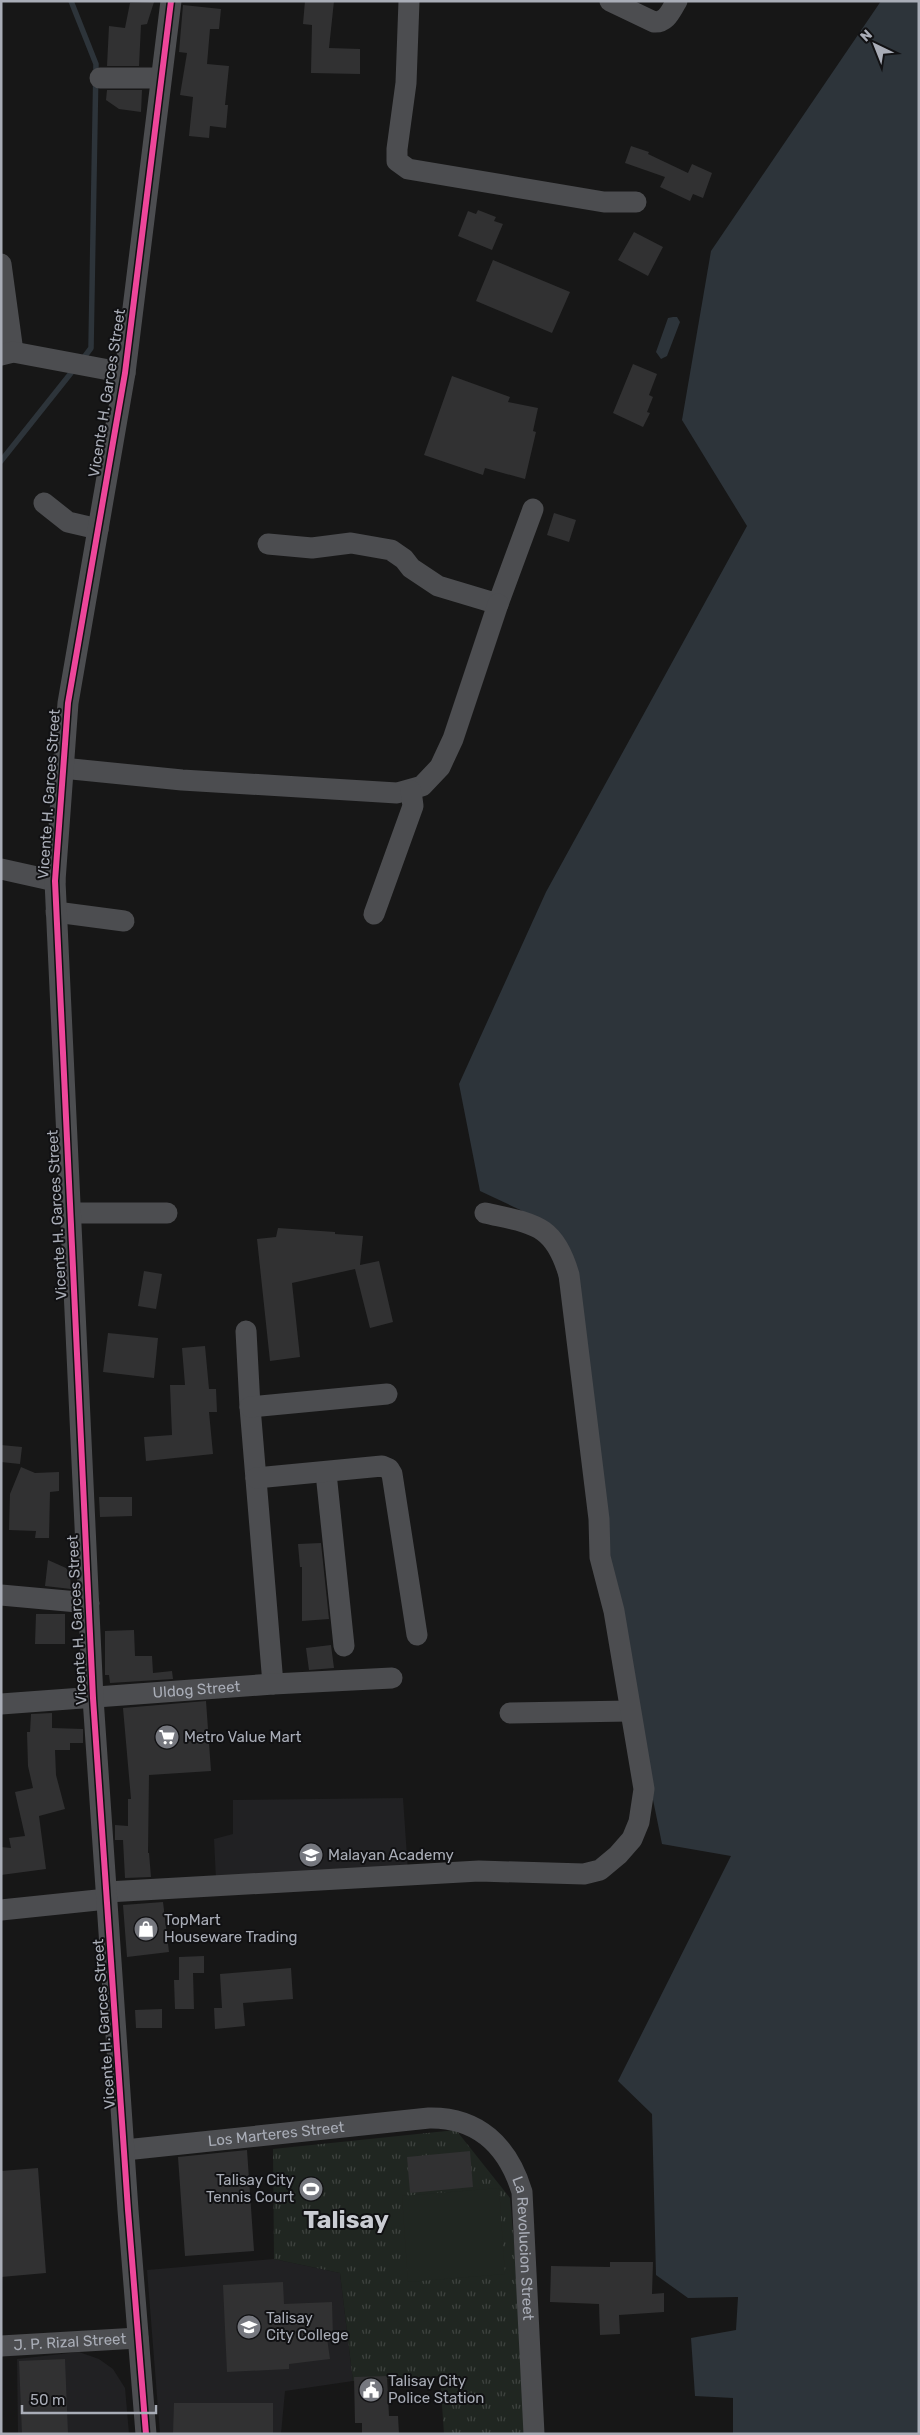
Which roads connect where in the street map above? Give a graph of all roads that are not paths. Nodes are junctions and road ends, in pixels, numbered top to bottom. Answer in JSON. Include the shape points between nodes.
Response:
{"nodes":[{"id":1,"x":171,"y":1,"type":"edge"},
{"id":2,"x":409,"y":1,"type":"edge"},
{"id":3,"x":610,"y":1,"type":"edge"},
{"id":4,"x":677,"y":1,"type":"edge"},
{"id":5,"x":100,"y":78,"type":"dead end"},
{"id":6,"x":161,"y":78,"type":"junction"},
{"id":7,"x":636,"y":202,"type":"dead end"},
{"id":8,"x":1,"y":264,"type":"edge"},
{"id":9,"x":5,"y":305,"type":"edge"},
{"id":10,"x":7,"y":353,"type":"edge"},
{"id":11,"x":125,"y":373,"type":"junction"},
{"id":12,"x":44,"y":504,"type":"dead end"},
{"id":13,"x":534,"y":509,"type":"dead end"},
{"id":14,"x":98,"y":529,"type":"junction"},
{"id":15,"x":268,"y":544,"type":"dead end"},
{"id":16,"x":498,"y":604,"type":"junction"},
{"id":17,"x":62,"y":768,"type":"junction"},
{"id":18,"x":411,"y":790,"type":"junction"},
{"id":19,"x":1,"y":868,"type":"edge"},
{"id":20,"x":55,"y":881,"type":"junction"},
{"id":21,"x":56,"y":912,"type":"junction"},
{"id":22,"x":374,"y":914,"type":"dead end"},
{"id":23,"x":124,"y":921,"type":"dead end"},
{"id":24,"x":70,"y":1213,"type":"junction"},
{"id":25,"x":167,"y":1213,"type":"dead end"},
{"id":26,"x":485,"y":1213,"type":"dead end"},
{"id":27,"x":246,"y":1331,"type":"dead end"},
{"id":28,"x":387,"y":1394,"type":"dead end"},
{"id":29,"x":250,"y":1407,"type":"junction"},
{"id":30,"x":326,"y":1473,"type":"junction"},
{"id":31,"x":256,"y":1478,"type":"junction"},
{"id":32,"x":1,"y":1595,"type":"edge"},
{"id":33,"x":89,"y":1602,"type":"junction"},
{"id":34,"x":417,"y":1635,"type":"dead end"},
{"id":35,"x":344,"y":1646,"type":"dead end"},
{"id":36,"x":392,"y":1678,"type":"dead end"},
{"id":37,"x":273,"y":1684,"type":"junction"},
{"id":38,"x":93,"y":1698,"type":"junction"},
{"id":39,"x":1,"y":1704,"type":"edge"},
{"id":40,"x":630,"y":1711,"type":"junction"},
{"id":41,"x":510,"y":1713,"type":"dead end"},
{"id":42,"x":107,"y":1895,"type":"junction"},
{"id":43,"x":1,"y":1910,"type":"edge"},
{"id":44,"x":429,"y":2118,"type":"joint"},
{"id":45,"x":125,"y":2150,"type":"junction"},
{"id":46,"x":138,"y":2338,"type":"junction"},
{"id":47,"x":1,"y":2346,"type":"edge"},
{"id":48,"x":146,"y":2434,"type":"edge"},
{"id":49,"x":534,"y":2434,"type":"edge"}],
"edges":[{"from":1,"to":6,"type":"street","name":"Vicente H. Garces Street"},
{"from":2,"to":7,"type":"street","via":[[406,83],[398,161],[408,169],[604,202]]},
{"from":3,"to":4,"type":"street","via":[[654,22],[664,20]]},
{"from":5,"to":6,"type":"street"},
{"from":6,"to":11,"type":"street","name":"Vicente H. Garces Street"},
{"from":8,"to":9,"type":"street"},
{"from":9,"to":10,"type":"street"},
{"from":10,"to":11,"type":"street"},
{"from":11,"to":14,"type":"street","name":"Vicente H. Garces Street"},
{"from":12,"to":14,"type":"street","via":[[68,522]]},
{"from":13,"to":16,"type":"street"},
{"from":14,"to":17,"type":"street","name":"Vicente H. Garces Street","via":[[68,703]]},
{"from":15,"to":16,"type":"street","via":[[312,548],[352,544],[391,550],[438,586]]},
{"from":16,"to":18,"type":"street","via":[[447,753],[432,777]]},
{"from":17,"to":18,"type":"street","via":[[182,780],[397,793]]},
{"from":17,"to":20,"type":"street","name":"Vicente H. Garces Street"},
{"from":18,"to":22,"type":"street","via":[[413,806]]},
{"from":19,"to":20,"type":"street"},
{"from":20,"to":21,"type":"street","name":"Vicente H. Garces Street"},
{"from":21,"to":23,"type":"street"},
{"from":21,"to":24,"type":"street","name":"Vicente H. Garces Street"},
{"from":24,"to":25,"type":"street"},
{"from":24,"to":33,"type":"street","name":"Vicente H. Garces Street"},
{"from":26,"to":40,"type":"street","via":[[537,1225],[564,1255],[599,1519],[600,1557],[614,1612]]},
{"from":27,"to":29,"type":"street"},
{"from":28,"to":29,"type":"street"},
{"from":29,"to":31,"type":"street"},
{"from":30,"to":31,"type":"street"},
{"from":30,"to":34,"type":"street","via":[[382,1466],[392,1474]]},
{"from":30,"to":35,"type":"street"},
{"from":31,"to":37,"type":"street"},
{"from":32,"to":33,"type":"street"},
{"from":33,"to":38,"type":"street","name":"Vicente H. Garces Street"},
{"from":36,"to":37,"type":"street","name":"Uldog Street"},
{"from":37,"to":38,"type":"street","name":"Uldog Street"},
{"from":38,"to":39,"type":"street","name":"Uldog Street"},
{"from":38,"to":42,"type":"street","name":"Vicente H. Garces Street"},
{"from":40,"to":41,"type":"street"},
{"from":40,"to":42,"type":"street","via":[[644,1789],[639,1822],[632,1839],[600,1870],[584,1874],[479,1872]]},
{"from":42,"to":43,"type":"street"},
{"from":42,"to":45,"type":"street","name":"Vicente H. Garces Street"},
{"from":44,"to":45,"type":"street","name":"Los Marteres Street"},
{"from":44,"to":49,"type":"street","name":"La Revolucion Street","via":[[448,2118],[470,2125],[489,2138],[516,2174],[522,2192]]},
{"from":45,"to":46,"type":"street","name":"Vicente H. Garces Street"},
{"from":46,"to":47,"type":"street","name":"J. P. Rizal Street"},
{"from":46,"to":48,"type":"street","name":"Vicente H. Garces Street"}]}
